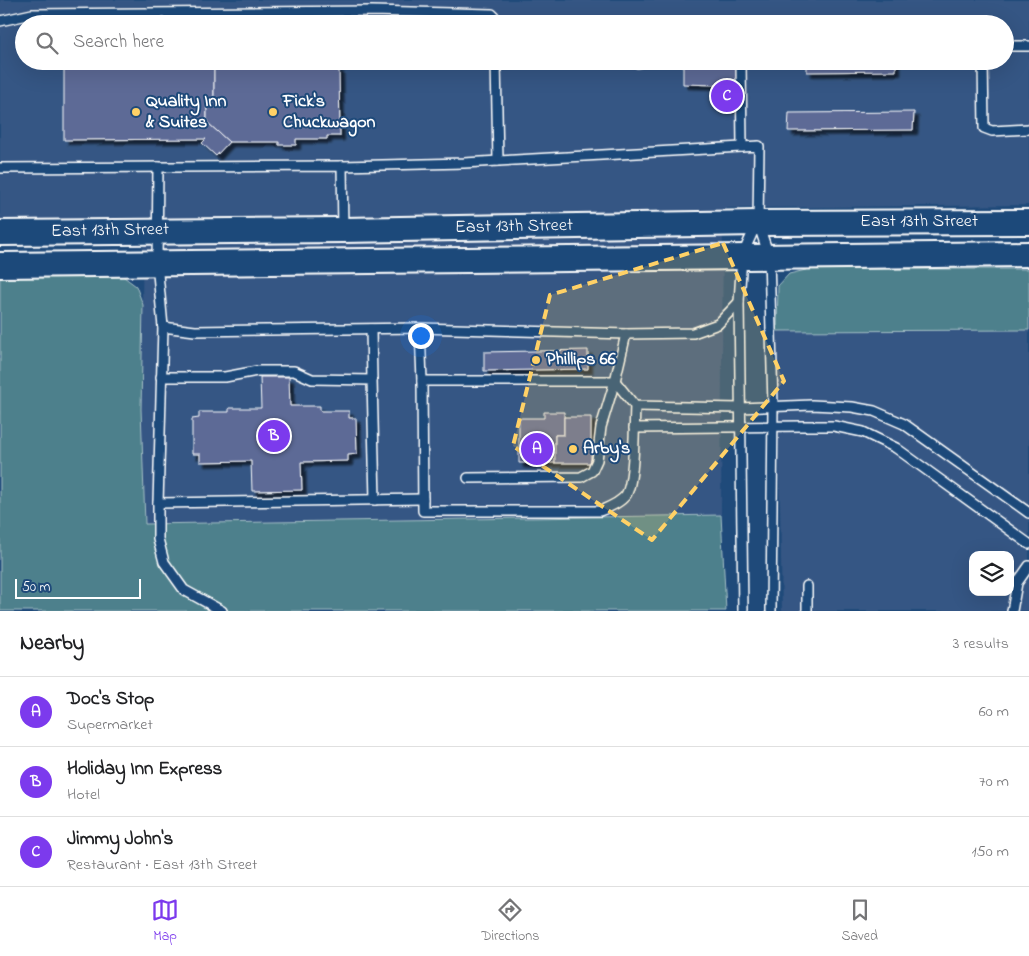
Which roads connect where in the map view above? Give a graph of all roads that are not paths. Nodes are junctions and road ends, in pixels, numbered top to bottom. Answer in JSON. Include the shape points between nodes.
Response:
{"nodes":[{"id":1,"x":27,"y":15,"type":"edge"},
{"id":2,"x":493,"y":15,"type":"edge"},
{"id":3,"x":15,"y":18,"type":"edge"},
{"id":4,"x":0,"y":21,"type":"edge"},
{"id":5,"x":1014,"y":46,"type":"edge"},
{"id":6,"x":1029,"y":46,"type":"edge"},
{"id":7,"x":496,"y":70,"type":"edge"},
{"id":8,"x":742,"y":70,"type":"edge"},
{"id":9,"x":983,"y":70,"type":"edge"},
{"id":10,"x":1029,"y":129,"type":"edge"},
{"id":11,"x":742,"y":147,"type":"junction"},
{"id":12,"x":498,"y":161,"type":"junction"},
{"id":13,"x":342,"y":166,"type":"junction"},
{"id":14,"x":158,"y":167,"type":"junction"},
{"id":15,"x":0,"y":168,"type":"edge"},
{"id":16,"x":1029,"y":222,"type":"edge"},
{"id":17,"x":758,"y":223,"type":"junction"},
{"id":18,"x":343,"y":230,"type":"junction"},
{"id":19,"x":157,"y":231,"type":"junction"},
{"id":20,"x":0,"y":233,"type":"edge"},
{"id":21,"x":1029,"y":254,"type":"edge"},
{"id":22,"x":742,"y":256,"type":"junction"},
{"id":23,"x":770,"y":256,"type":"junction"},
{"id":24,"x":157,"y":264,"type":"junction"},
{"id":25,"x":0,"y":265,"type":"edge"},
{"id":26,"x":739,"y":302,"type":"junction"},
{"id":27,"x":163,"y":327,"type":"junction"},
{"id":28,"x":420,"y":328,"type":"junction"},
{"id":29,"x":371,"y":329,"type":"junction"},
{"id":30,"x":626,"y":334,"type":"junction"},
{"id":31,"x":161,"y":377,"type":"junction"},
{"id":32,"x":372,"y":380,"type":"junction"},
{"id":33,"x":422,"y":381,"type":"junction"},
{"id":34,"x":615,"y":381,"type":"junction"},
{"id":35,"x":635,"y":406,"type":"junction"},
{"id":36,"x":773,"y":406,"type":"junction"},
{"id":37,"x":740,"y":408,"type":"junction"},
{"id":38,"x":772,"y":426,"type":"junction"},
{"id":39,"x":740,"y":427,"type":"junction"},
{"id":40,"x":634,"y":428,"type":"junction"},
{"id":41,"x":468,"y":478,"type":"dead end"},
{"id":42,"x":423,"y":499,"type":"junction"},
{"id":43,"x":375,"y":500,"type":"junction"},
{"id":44,"x":158,"y":504,"type":"junction"},
{"id":45,"x":1029,"y":513,"type":"edge"},
{"id":46,"x":1029,"y":544,"type":"edge"},
{"id":47,"x":1029,"y":566,"type":"edge"},
{"id":48,"x":807,"y":586,"type":"dead end"},
{"id":49,"x":222,"y":611,"type":"edge"},
{"id":50,"x":743,"y":611,"type":"edge"},
{"id":51,"x":771,"y":611,"type":"edge"},
{"id":52,"x":807,"y":611,"type":"edge"},
{"id":53,"x":1012,"y":611,"type":"edge"}],
"edges":[{"from":1,"to":2,"type":"lane","via":[[372,11]]},
{"from":3,"to":4,"type":"lane"},
{"from":5,"to":6,"type":"lane"},
{"from":7,"to":12,"type":"lane"},
{"from":8,"to":11,"type":"lane"},
{"from":9,"to":10,"type":"lane","via":[[984,128],[992,131]]},
{"from":11,"to":12,"type":"lane"},
{"from":11,"to":17,"type":"lane","via":[[759,146]]},
{"from":12,"to":13,"type":"lane"},
{"from":13,"to":14,"type":"lane"},
{"from":13,"to":18,"type":"lane"},
{"from":14,"to":15,"type":"lane"},
{"from":14,"to":19,"type":"lane"},
{"from":16,"to":17,"type":"main road","name":"East 13th Street"},
{"from":17,"to":18,"type":"main road","name":"East 13th Street"},
{"from":17,"to":22,"type":"lane"},
{"from":17,"to":23,"type":"lane"},
{"from":18,"to":19,"type":"main road","name":"East 13th Street"},
{"from":19,"to":20,"type":"main road","name":"East 13th Street"},
{"from":19,"to":24,"type":"lane"},
{"from":21,"to":23,"type":"main road","name":"East 13th Street"},
{"from":22,"to":23,"type":"main road","name":"East 13th Street"},
{"from":22,"to":24,"type":"main road","name":"East 13th Street"},
{"from":22,"to":26,"type":"lane"},
{"from":23,"to":36,"type":"lane"},
{"from":24,"to":25,"type":"main road","name":"East 13th Street"},
{"from":24,"to":27,"type":"lane"},
{"from":26,"to":30,"type":"lane","via":[[718,324],[692,333]]},
{"from":26,"to":37,"type":"lane"},
{"from":27,"to":29,"type":"lane","via":[[195,331]]},
{"from":27,"to":31,"type":"lane"},
{"from":28,"to":29,"type":"lane"},
{"from":28,"to":30,"type":"lane"},
{"from":28,"to":33,"type":"lane"},
{"from":29,"to":32,"type":"lane"},
{"from":30,"to":34,"type":"lane"},
{"from":31,"to":32,"type":"lane","via":[[225,377],[257,371],[294,371],[312,379]]},
{"from":31,"to":44,"type":"lane"},
{"from":32,"to":43,"type":"lane"},
{"from":33,"to":34,"type":"lane"},
{"from":33,"to":42,"type":"lane"},
{"from":34,"to":35,"type":"lane"},
{"from":34,"to":41,"type":"lane","via":[[592,471],[581,477]]},
{"from":35,"to":37,"type":"lane"},
{"from":35,"to":40,"type":"lane"},
{"from":36,"to":37,"type":"lane"},
{"from":36,"to":38,"type":"lane"},
{"from":36,"to":45,"type":"lane","via":[[812,405],[874,411],[904,424]]},
{"from":37,"to":39,"type":"lane"},
{"from":38,"to":39,"type":"lane"},
{"from":38,"to":46,"type":"lane","via":[[834,426],[863,432],[896,448]]},
{"from":38,"to":51,"type":"lane"},
{"from":39,"to":40,"type":"lane"},
{"from":39,"to":50,"type":"lane"},
{"from":40,"to":42,"type":"lane","via":[[631,479],[626,494],[613,506],[600,510],[423,511]]},
{"from":42,"to":43,"type":"lane"},
{"from":43,"to":44,"type":"lane"},
{"from":44,"to":49,"type":"lane","via":[[158,540],[164,562],[184,590]]},
{"from":47,"to":53,"type":"lane","via":[[1017,583]]},
{"from":48,"to":52,"type":"lane"}]}
